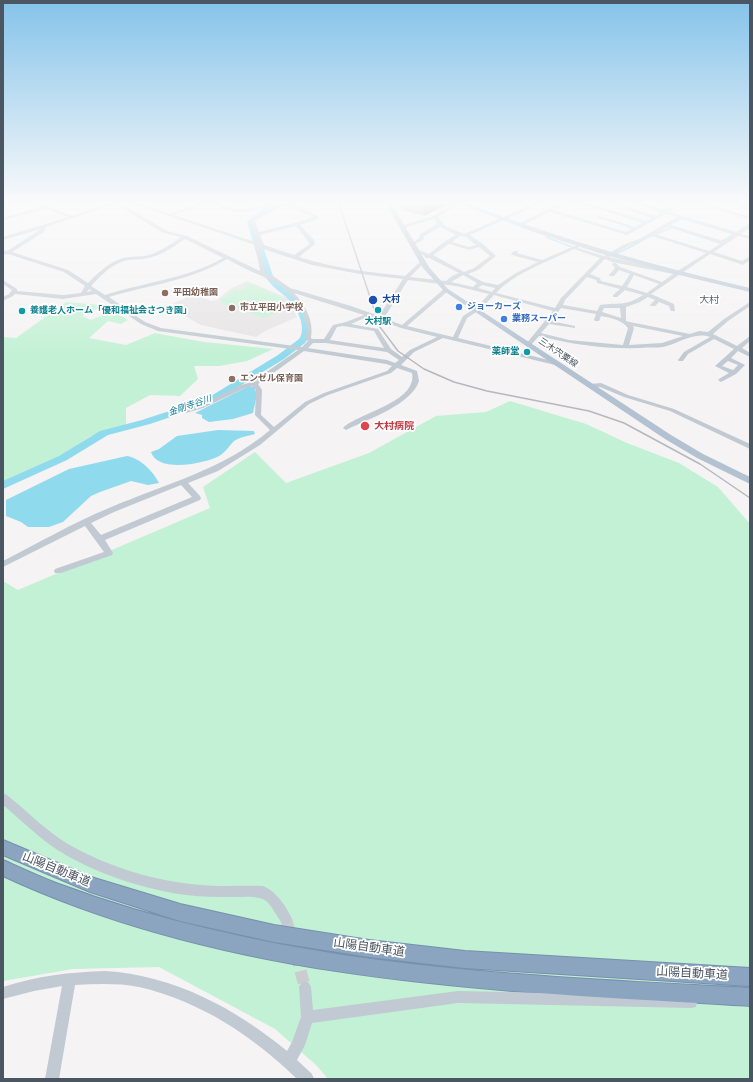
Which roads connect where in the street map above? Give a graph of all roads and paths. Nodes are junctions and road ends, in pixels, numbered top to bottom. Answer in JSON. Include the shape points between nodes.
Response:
{"nodes":[{"id":1,"x":9,"y":254,"type":"edge"},
{"id":2,"x":154,"y":254,"type":"edge"},
{"id":3,"x":219,"y":254,"type":"edge"},
{"id":4,"x":261,"y":254,"type":"edge"},
{"id":5,"x":284,"y":254,"type":"edge"},
{"id":6,"x":299,"y":254,"type":"edge"},
{"id":7,"x":418,"y":254,"type":"edge"},
{"id":8,"x":427,"y":254,"type":"edge"},
{"id":9,"x":490,"y":254,"type":"edge"},
{"id":10,"x":516,"y":254,"type":"edge"},
{"id":11,"x":558,"y":254,"type":"edge"},
{"id":12,"x":597,"y":254,"type":"edge"},
{"id":13,"x":605,"y":254,"type":"edge"},
{"id":14,"x":616,"y":254,"type":"edge"},
{"id":15,"x":704,"y":254,"type":"edge"},
{"id":16,"x":716,"y":254,"type":"edge"},
{"id":17,"x":430,"y":256,"type":"junction"},
{"id":18,"x":613,"y":257,"type":"junction"},
{"id":19,"x":226,"y":258,"type":"junction"},
{"id":20,"x":294,"y":258,"type":"junction"},
{"id":21,"x":605,"y":258,"type":"junction"},
{"id":22,"x":750,"y":258,"type":"edge"},
{"id":23,"x":422,"y":261,"type":"junction"},
{"id":24,"x":542,"y":262,"type":"junction"},
{"id":25,"x":618,"y":268,"type":"junction"},
{"id":26,"x":464,"y":274,"type":"junction"},
{"id":27,"x":633,"y":274,"type":"junction"},
{"id":28,"x":677,"y":274,"type":"junction"},
{"id":29,"x":263,"y":275,"type":"junction"},
{"id":30,"x":587,"y":275,"type":"junction"},
{"id":31,"x":612,"y":275,"type":"dead end"},
{"id":32,"x":406,"y":278,"type":"junction"},
{"id":33,"x":3,"y":282,"type":"edge"},
{"id":34,"x":481,"y":283,"type":"junction"},
{"id":35,"x":88,"y":284,"type":"junction"},
{"id":36,"x":664,"y":284,"type":"junction"},
{"id":37,"x":444,"y":285,"type":"junction"},
{"id":38,"x":499,"y":287,"type":"junction"},
{"id":39,"x":285,"y":288,"type":"junction"},
{"id":40,"x":474,"y":289,"type":"junction"},
{"id":41,"x":623,"y":289,"type":"junction"},
{"id":42,"x":750,"y":290,"type":"edge"},
{"id":43,"x":14,"y":292,"type":"junction"},
{"id":44,"x":98,"y":292,"type":"junction"},
{"id":45,"x":83,"y":294,"type":"junction"},
{"id":46,"x":649,"y":294,"type":"junction"},
{"id":47,"x":309,"y":295,"type":"junction"},
{"id":48,"x":491,"y":295,"type":"junction"},
{"id":49,"x":615,"y":296,"type":"dead end"},
{"id":50,"x":104,"y":297,"type":"junction"},
{"id":51,"x":3,"y":299,"type":"edge"},
{"id":52,"x":658,"y":300,"type":"junction"},
{"id":53,"x":299,"y":301,"type":"junction"},
{"id":54,"x":750,"y":304,"type":"edge"},
{"id":55,"x":653,"y":305,"type":"dead end"},
{"id":56,"x":623,"y":306,"type":"junction"},
{"id":57,"x":558,"y":308,"type":"junction"},
{"id":58,"x":673,"y":310,"type":"dead end"},
{"id":59,"x":475,"y":311,"type":"junction"},
{"id":60,"x":598,"y":313,"type":"junction"},
{"id":61,"x":368,"y":314,"type":"junction"},
{"id":62,"x":381,"y":318,"type":"junction"},
{"id":63,"x":597,"y":320,"type":"dead end"},
{"id":64,"x":624,"y":320,"type":"junction"},
{"id":65,"x":548,"y":322,"type":"junction"},
{"id":66,"x":343,"y":324,"type":"junction"},
{"id":67,"x":630,"y":324,"type":"junction"},
{"id":68,"x":403,"y":327,"type":"junction"},
{"id":69,"x":573,"y":327,"type":"dead end"},
{"id":70,"x":538,"y":334,"type":"junction"},
{"id":71,"x":711,"y":335,"type":"junction"},
{"id":72,"x":691,"y":336,"type":"junction"},
{"id":73,"x":441,"y":337,"type":"junction"},
{"id":74,"x":750,"y":338,"type":"edge"},
{"id":75,"x":454,"y":340,"type":"junction"},
{"id":76,"x":311,"y":341,"type":"junction"},
{"id":77,"x":326,"y":341,"type":"junction"},
{"id":78,"x":527,"y":345,"type":"junction"},
{"id":79,"x":626,"y":346,"type":"junction"},
{"id":80,"x":303,"y":348,"type":"junction"},
{"id":81,"x":737,"y":348,"type":"junction"},
{"id":82,"x":389,"y":350,"type":"junction"},
{"id":83,"x":750,"y":354,"type":"edge"},
{"id":84,"x":518,"y":355,"type":"junction"},
{"id":85,"x":727,"y":358,"type":"junction"},
{"id":86,"x":681,"y":360,"type":"dead end"},
{"id":87,"x":400,"y":363,"type":"junction"},
{"id":88,"x":554,"y":364,"type":"junction"},
{"id":89,"x":734,"y":373,"type":"junction"},
{"id":90,"x":721,"y":380,"type":"dead end"},
{"id":91,"x":254,"y":384,"type":"junction"},
{"id":92,"x":590,"y":386,"type":"junction"},
{"id":93,"x":186,"y":411,"type":"dead end"},
{"id":94,"x":346,"y":428,"type":"dead end"},
{"id":95,"x":274,"y":430,"type":"junction"},
{"id":96,"x":750,"y":447,"type":"edge"},
{"id":97,"x":750,"y":481,"type":"edge"},
{"id":98,"x":183,"y":482,"type":"junction"},
{"id":99,"x":86,"y":522,"type":"junction"},
{"id":100,"x":100,"y":540,"type":"junction"},
{"id":101,"x":3,"y":564,"type":"edge"},
{"id":102,"x":58,"y":571,"type":"dead end"},
{"id":103,"x":3,"y":798,"type":"edge"},
{"id":104,"x":3,"y":847,"type":"edge"},
{"id":105,"x":3,"y":868,"type":"edge"},
{"id":106,"x":286,"y":919,"type":"tunnel mouth"},
{"id":107,"x":750,"y":977,"type":"edge"},
{"id":108,"x":70,"y":979,"type":"junction"},
{"id":109,"x":305,"y":987,"type":"tunnel mouth"},
{"id":110,"x":3,"y":994,"type":"edge"},
{"id":111,"x":750,"y":997,"type":"edge"},
{"id":112,"x":750,"y":1004,"type":"edge"},
{"id":113,"x":307,"y":1017,"type":"junction"},
{"id":114,"x":289,"y":1060,"type":"junction"},
{"id":115,"x":52,"y":1079,"type":"edge"},
{"id":116,"x":308,"y":1079,"type":"edge"}],
"edges":[{"from":1,"to":35,"type":"street","via":[[66,271]]},
{"from":2,"to":35,"type":"street","via":[[120,261],[106,268],[104,273]]},
{"from":3,"to":19,"type":"street"},
{"from":4,"to":29,"type":"street"},
{"from":5,"to":20,"type":"street"},
{"from":6,"to":20,"type":"street"},
{"from":7,"to":23,"type":"main road","name":"三木宍粟線"},
{"from":8,"to":17,"type":"street"},
{"from":9,"to":26,"type":"street","via":[[492,256],[480,266]]},
{"from":10,"to":24,"type":"street"},
{"from":11,"to":24,"type":"street"},
{"from":12,"to":21,"type":"street"},
{"from":13,"to":18,"type":"main road"},
{"from":14,"to":18,"type":"street"},
{"from":15,"to":28,"type":"street"},
{"from":16,"to":22,"type":"street","via":[[740,262]]},
{"from":17,"to":23,"type":"street"},
{"from":17,"to":26,"type":"street"},
{"from":18,"to":21,"type":"street"},
{"from":18,"to":25,"type":"street"},
{"from":18,"to":28,"type":"main road"},
{"from":19,"to":29,"type":"street"},
{"from":19,"to":50,"type":"street","via":[[217,265]]},
{"from":20,"to":32,"type":"street","via":[[332,267]]},
{"from":21,"to":30,"type":"street"},
{"from":23,"to":32,"type":"street"},
{"from":23,"to":37,"type":"main road","name":"三木宍粟線"},
{"from":24,"to":38,"type":"street"},
{"from":25,"to":27,"type":"street"},
{"from":25,"to":31,"type":"street"},
{"from":26,"to":34,"type":"street"},
{"from":26,"to":37,"type":"street","via":[[451,278]]},
{"from":27,"to":36,"type":"street"},
{"from":27,"to":41,"type":"street"},
{"from":28,"to":36,"type":"street"},
{"from":28,"to":42,"type":"main road"},
{"from":29,"to":39,"type":"street","via":[[270,276]]},
{"from":30,"to":41,"type":"street","via":[[598,279],[599,282]]},
{"from":30,"to":57,"type":"street","via":[[563,299]]},
{"from":32,"to":37,"type":"street"},
{"from":32,"to":62,"type":"street"},
{"from":33,"to":43,"type":"street","via":[[15,290]]},
{"from":34,"to":38,"type":"street"},
{"from":34,"to":40,"type":"street"},
{"from":35,"to":44,"type":"street"},
{"from":35,"to":45,"type":"street"},
{"from":36,"to":46,"type":"street"},
{"from":37,"to":40,"type":"street"},
{"from":37,"to":59,"type":"main road","name":"三木宍粟線"},
{"from":37,"to":68,"type":"street"},
{"from":38,"to":48,"type":"street"},
{"from":39,"to":47,"type":"street"},
{"from":39,"to":53,"type":"street"},
{"from":40,"to":48,"type":"street"},
{"from":41,"to":46,"type":"street"},
{"from":41,"to":49,"type":"street"},
{"from":43,"to":45,"type":"street","via":[[63,297]]},
{"from":43,"to":51,"type":"street"},
{"from":44,"to":45,"type":"street"},
{"from":44,"to":50,"type":"street"},
{"from":46,"to":52,"type":"street"},
{"from":46,"to":56,"type":"street","via":[[638,302]]},
{"from":47,"to":53,"type":"street"},
{"from":47,"to":61,"type":"street"},
{"from":48,"to":57,"type":"street"},
{"from":48,"to":59,"type":"street"},
{"from":50,"to":80,"type":"street","via":[[143,323],[160,330]]},
{"from":52,"to":55,"type":"street"},
{"from":52,"to":58,"type":"street","via":[[672,306]]},
{"from":53,"to":76,"type":"street","via":[[308,321],[308,339]]},
{"from":54,"to":71,"type":"street","via":[[726,320]]},
{"from":56,"to":60,"type":"street","via":[[602,306]]},
{"from":56,"to":64,"type":"street"},
{"from":57,"to":60,"type":"street"},
{"from":57,"to":65,"type":"street"},
{"from":59,"to":75,"type":"street","via":[[463,321]]},
{"from":59,"to":78,"type":"main road","name":"三木宍粟線"},
{"from":60,"to":63,"type":"street"},
{"from":60,"to":64,"type":"street"},
{"from":61,"to":62,"type":"street"},
{"from":61,"to":66,"type":"street"},
{"from":62,"to":68,"type":"street"},
{"from":64,"to":67,"type":"street"},
{"from":65,"to":69,"type":"street"},
{"from":65,"to":70,"type":"street"},
{"from":66,"to":77,"type":"street","via":[[335,326]]},
{"from":66,"to":82,"type":"street","via":[[376,330]]},
{"from":67,"to":72,"type":"street"},
{"from":67,"to":79,"type":"street"},
{"from":68,"to":73,"type":"street"},
{"from":70,"to":78,"type":"street"},
{"from":70,"to":79,"type":"street","via":[[585,345]]},
{"from":71,"to":72,"type":"street","via":[[699,333]]},
{"from":71,"to":81,"type":"street"},
{"from":71,"to":86,"type":"street","via":[[686,353]]},
{"from":72,"to":79,"type":"street","via":[[652,347]]},
{"from":73,"to":75,"type":"street"},
{"from":73,"to":87,"type":"street","via":[[412,351]]},
{"from":74,"to":81,"type":"street"},
{"from":75,"to":84,"type":"street"},
{"from":76,"to":77,"type":"street"},
{"from":76,"to":80,"type":"street"},
{"from":77,"to":82,"type":"street"},
{"from":78,"to":84,"type":"street"},
{"from":78,"to":88,"type":"main road","name":"三木宍粟線"},
{"from":80,"to":87,"type":"street"},
{"from":80,"to":91,"type":"street"},
{"from":81,"to":83,"type":"street"},
{"from":81,"to":85,"type":"street"},
{"from":82,"to":87,"type":"street"},
{"from":84,"to":88,"type":"street"},
{"from":85,"to":89,"type":"street","via":[[742,365]]},
{"from":85,"to":89,"type":"street","via":[[718,366]]},
{"from":87,"to":94,"type":"street","via":[[415,372],[417,380],[407,395]]},
{"from":87,"to":95,"type":"street","via":[[389,372],[307,403]]},
{"from":88,"to":92,"type":"main road","name":"三木宍粟線"},
{"from":89,"to":90,"type":"street"},
{"from":91,"to":93,"type":"street","via":[[243,386],[201,407]]},
{"from":91,"to":95,"type":"street","via":[[260,390],[258,415]]},
{"from":92,"to":96,"type":"street","via":[[601,385],[626,396],[672,410]]},
{"from":92,"to":97,"type":"main road","name":"三木宍粟線","via":[[683,446]]},
{"from":95,"to":98,"type":"street","via":[[240,456]]},
{"from":98,"to":99,"type":"street"},
{"from":98,"to":100,"type":"street","via":[[197,498]]},
{"from":99,"to":100,"type":"street"},
{"from":99,"to":101,"type":"street"},
{"from":100,"to":102,"type":"street","via":[[109,553]]},
{"from":103,"to":106,"type":"street","via":[[64,848],[94,863],[121,874],[159,884],[201,891],[263,892],[277,904]]},
{"from":104,"to":107,"type":"highway","name":"山陽自動車道","via":[[37,864],[108,891],[191,915],[288,936],[386,951],[482,961]]},
{"from":105,"to":111,"type":"highway","name":"山陽自動車道","via":[[98,906],[184,932],[287,954],[385,970],[483,980]]},
{"from":108,"to":110,"type":"street","via":[[22,987]]},
{"from":108,"to":114,"type":"street","via":[[137,981],[170,990],[211,1008],[250,1031]]},
{"from":108,"to":115,"type":"street"},
{"from":109,"to":113,"type":"street"},
{"from":112,"to":113,"type":"street","via":[[458,997]]},
{"from":113,"to":114,"type":"street","via":[[298,1045]]},
{"from":114,"to":116,"type":"street"}]}
